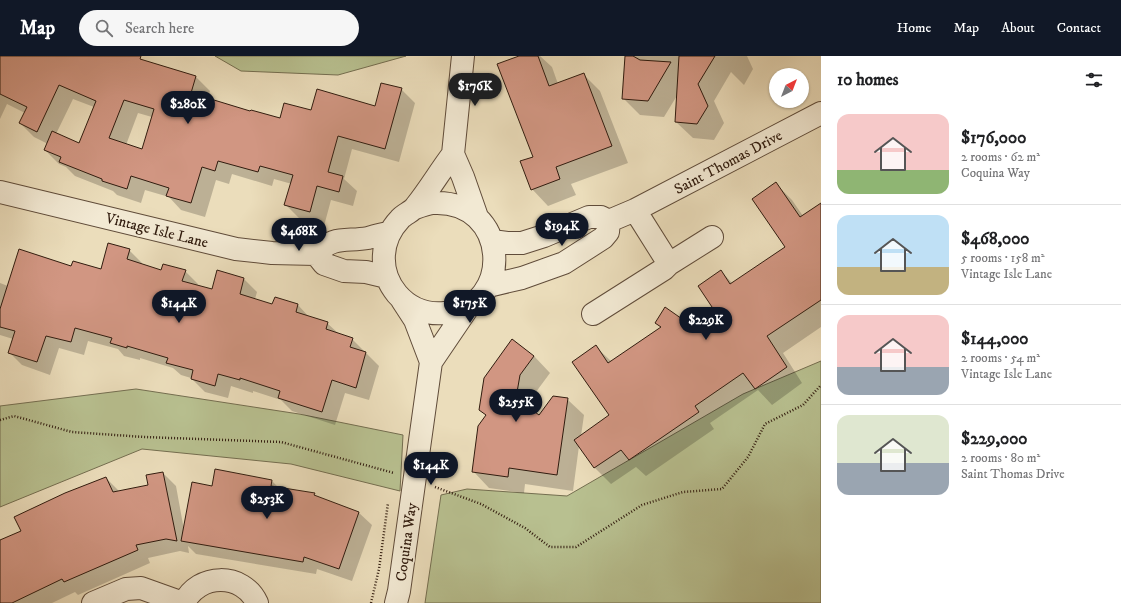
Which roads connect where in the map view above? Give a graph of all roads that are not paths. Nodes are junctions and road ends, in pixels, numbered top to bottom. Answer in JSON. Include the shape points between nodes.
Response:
{"nodes":[{"id":1,"x":463,"y":56,"type":"edge"},
{"id":2,"x":821,"y":113,"type":"edge"},
{"id":3,"x":453,"y":154,"type":"junction"},
{"id":4,"x":0,"y":192,"type":"edge"},
{"id":5,"x":415,"y":208,"type":"junction"},
{"id":6,"x":636,"y":210,"type":"junction"},
{"id":7,"x":477,"y":217,"type":"junction"},
{"id":8,"x":609,"y":221,"type":"junction"},
{"id":9,"x":570,"y":226,"type":"junction"},
{"id":10,"x":390,"y":233,"type":"junction"},
{"id":11,"x":712,"y":237,"type":"dead end"},
{"id":12,"x":492,"y":241,"type":"junction"},
{"id":13,"x":584,"y":250,"type":"junction"},
{"id":14,"x":316,"y":254,"type":"junction"},
{"id":15,"x":669,"y":264,"type":"junction"},
{"id":16,"x":387,"y":277,"type":"junction"},
{"id":17,"x":488,"y":286,"type":"junction"},
{"id":18,"x":401,"y":299,"type":"junction"},
{"id":19,"x":469,"y":306,"type":"junction"},
{"id":20,"x":593,"y":314,"type":"dead end"},
{"id":21,"x":431,"y":362,"type":"junction"},
{"id":22,"x":92,"y":603,"type":"edge"},
{"id":23,"x":184,"y":603,"type":"edge"},
{"id":24,"x":257,"y":603,"type":"edge"},
{"id":25,"x":396,"y":603,"type":"edge"}],
"edges":[{"from":1,"to":3,"type":"street"},
{"from":2,"to":6,"type":"street","name":"Saint Thomas Drive"},
{"from":3,"to":5,"type":"street"},
{"from":3,"to":7,"type":"street","via":[[464,177]]},
{"from":4,"to":14,"type":"street","name":"Vintage Isle Lane","via":[[236,249]]},
{"from":5,"to":7,"type":"street","via":[[431,203],[447,203],[463,208]]},
{"from":5,"to":10,"type":"street","via":[[400,218]]},
{"from":6,"to":8,"type":"street","name":"Saint Thomas Drive"},
{"from":6,"to":15,"type":"street"},
{"from":7,"to":12,"type":"street"},
{"from":8,"to":9,"type":"street","via":[[601,217],[589,217]]},
{"from":8,"to":13,"type":"street","via":[[608,232],[603,238]]},
{"from":9,"to":12,"type":"street","via":[[522,243]]},
{"from":9,"to":13,"type":"street"},
{"from":10,"to":14,"type":"street","via":[[368,238],[338,240],[322,247]]},
{"from":10,"to":16,"type":"street","via":[[384,247],[383,262]]},
{"from":11,"to":15,"type":"street"},
{"from":12,"to":17,"type":"street","via":[[494,271]]},
{"from":13,"to":17,"type":"street","via":[[564,263],[522,278]]},
{"from":14,"to":16,"type":"street","via":[[324,264],[344,271],[366,272]]},
{"from":15,"to":20,"type":"street"},
{"from":16,"to":18,"type":"street"},
{"from":17,"to":19,"type":"street"},
{"from":18,"to":19,"type":"street","via":[[416,309],[434,314],[452,313]]},
{"from":18,"to":21,"type":"street","name":"Coquina Way","via":[[415,320]]},
{"from":19,"to":21,"type":"street","name":"Coquina Way"},
{"from":21,"to":25,"type":"street","name":"Coquina Way"},
{"from":22,"to":23,"type":"street","via":[[126,589],[140,588]]},
{"from":23,"to":24,"type":"street","via":[[196,588],[207,581],[221,579],[245,588]]}]}
